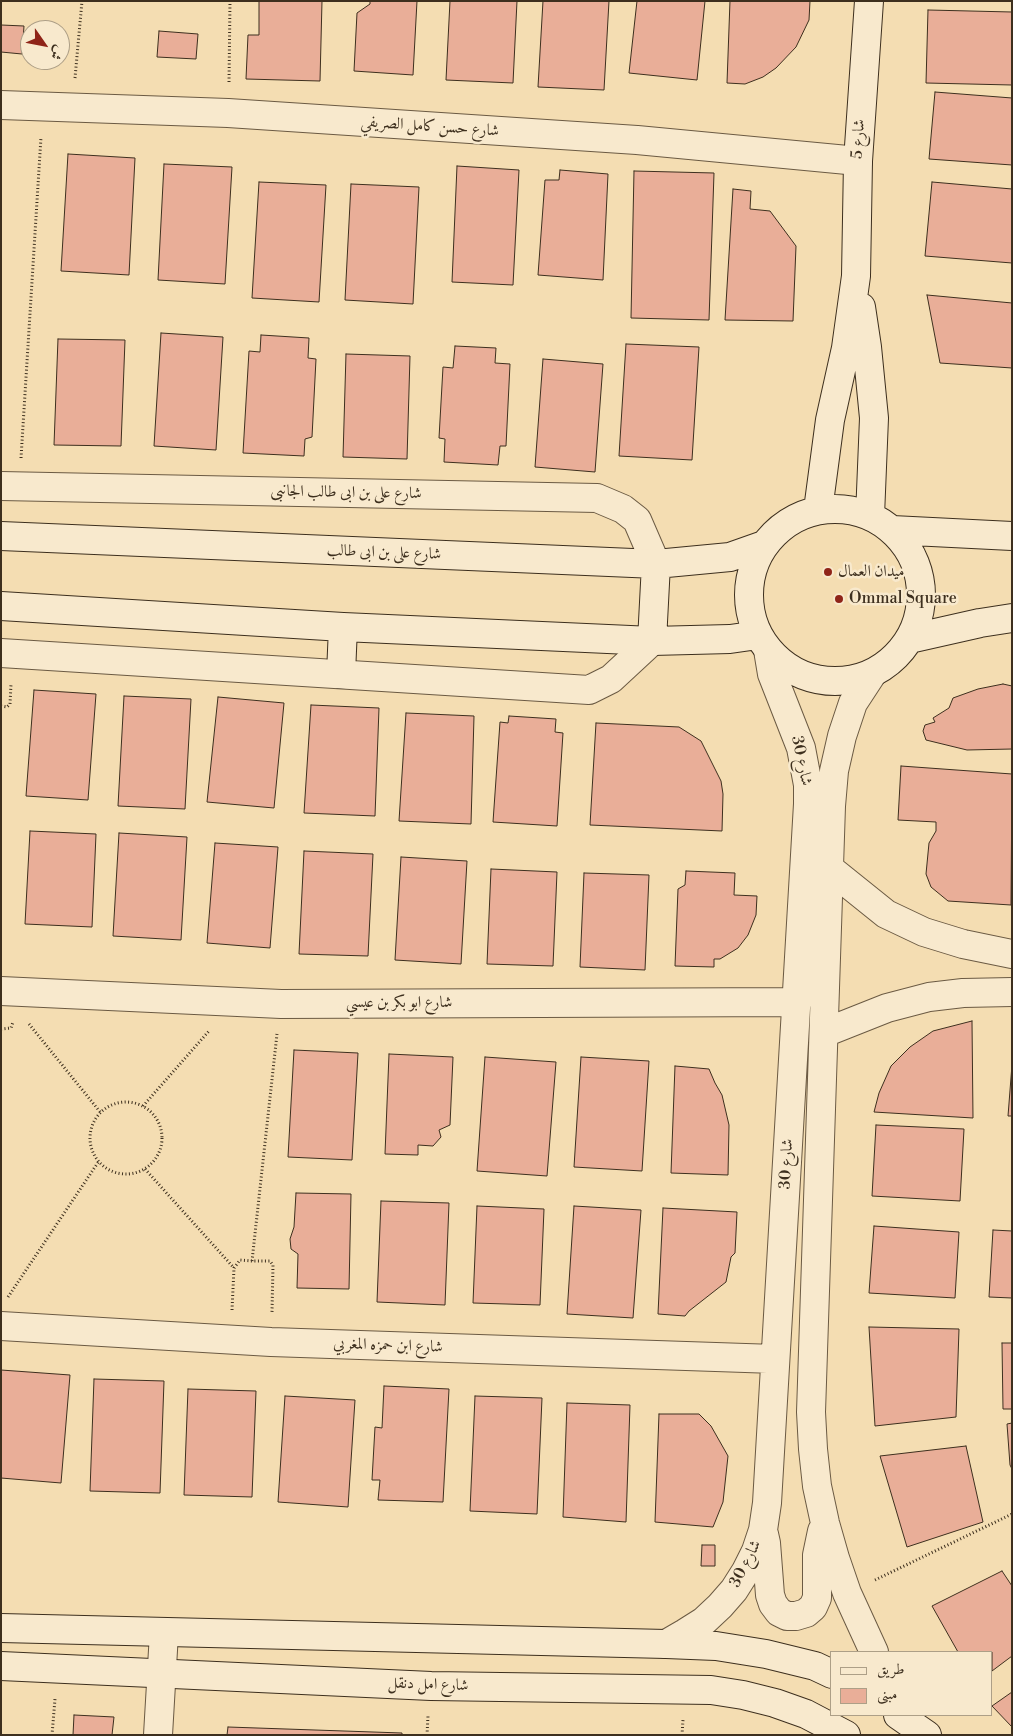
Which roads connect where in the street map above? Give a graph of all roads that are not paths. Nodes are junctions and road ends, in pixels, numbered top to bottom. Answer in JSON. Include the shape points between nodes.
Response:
{"nodes":[{"id":1,"x":869,"y":1,"type":"edge"},
{"id":2,"x":1,"y":105,"type":"edge"},
{"id":3,"x":858,"y":160,"type":"junction"},
{"id":4,"x":856,"y":276,"type":"junction"},
{"id":5,"x":10,"y":486,"type":"edge"},
{"id":6,"x":818,"y":510,"type":"junction"},
{"id":7,"x":881,"y":523,"type":"junction"},
{"id":8,"x":1,"y":536,"type":"edge"},
{"id":9,"x":1012,"y":536,"type":"edge"},
{"id":10,"x":764,"y":545,"type":"junction"},
{"id":11,"x":656,"y":564,"type":"junction"},
{"id":12,"x":1,"y":606,"type":"edge"},
{"id":13,"x":1012,"y":618,"type":"edge"},
{"id":14,"x":343,"y":627,"type":"junction"},
{"id":15,"x":909,"y":638,"type":"junction"},
{"id":16,"x":652,"y":641,"type":"junction"},
{"id":17,"x":763,"y":643,"type":"junction"},
{"id":18,"x":1,"y":653,"type":"edge"},
{"id":19,"x":341,"y":674,"type":"junction"},
{"id":20,"x":872,"y":674,"type":"junction"},
{"id":21,"x":830,"y":869,"type":"junction"},
{"id":22,"x":1012,"y":954,"type":"edge"},
{"id":23,"x":1,"y":991,"type":"edge"},
{"id":24,"x":1012,"y":992,"type":"edge"},
{"id":25,"x":797,"y":1002,"type":"junction"},
{"id":26,"x":824,"y":1033,"type":"junction"},
{"id":27,"x":1,"y":1326,"type":"edge"},
{"id":28,"x":775,"y":1359,"type":"junction"},
{"id":29,"x":824,"y":1523,"type":"junction"},
{"id":30,"x":763,"y":1530,"type":"junction"},
{"id":31,"x":1,"y":1628,"type":"edge"},
{"id":32,"x":164,"y":1633,"type":"junction"},
{"id":33,"x":666,"y":1644,"type":"junction"},
{"id":34,"x":874,"y":1651,"type":"edge"},
{"id":35,"x":1,"y":1666,"type":"edge"},
{"id":36,"x":830,"y":1673,"type":"edge"},
{"id":37,"x":161,"y":1674,"type":"junction"},
{"id":38,"x":900,"y":1716,"type":"edge"},
{"id":39,"x":915,"y":1716,"type":"edge"},
{"id":40,"x":158,"y":1735,"type":"edge"},
{"id":41,"x":846,"y":1735,"type":"edge"},
{"id":42,"x":928,"y":1735,"type":"edge"}],
"edges":[{"from":1,"to":3,"type":"street","name":"شارع 5"},
{"from":2,"to":3,"type":"street","name":"شارع حسن كامل الصريفي","via":[[228,113],[637,140]]},
{"from":3,"to":4,"type":"street","name":"شارع 5"},
{"from":4,"to":6,"type":"street","name":"شارع 5","via":[[846,348],[830,420]]},
{"from":4,"to":7,"type":"street","name":"شارع 5","via":[[874,418]]},
{"from":5,"to":11,"type":"street","name":"شارع على بن ابى طالب الجانبى","via":[[597,498],[623,509],[637,520]]},
{"from":6,"to":7,"type":"street","via":[[845,509]]},
{"from":6,"to":10,"type":"street","via":[[779,529]]},
{"from":7,"to":9,"type":"street"},
{"from":7,"to":15,"type":"street","via":[[910,554],[920,581],[920,611]]},
{"from":8,"to":11,"type":"street","name":"شارع على بن ابى طالب"},
{"from":10,"to":11,"type":"street","name":"شارع على بن ابى طالب","via":[[730,558]]},
{"from":10,"to":17,"type":"street","via":[[751,574],[749,605]]},
{"from":11,"to":16,"type":"street"},
{"from":12,"to":14,"type":"street"},
{"from":13,"to":15,"type":"street"},
{"from":14,"to":16,"type":"street"},
{"from":14,"to":19,"type":"street"},
{"from":15,"to":20,"type":"street","via":[[893,659]]},
{"from":16,"to":17,"type":"street","via":[[730,639]]},
{"from":16,"to":19,"type":"street","via":[[611,679],[589,690]]},
{"from":17,"to":20,"type":"street","via":[[786,666],[813,679],[843,682]]},
{"from":17,"to":25,"type":"street","name":"شارع 30","via":[[801,748],[808,785]]},
{"from":18,"to":19,"type":"street"},
{"from":20,"to":21,"type":"street","name":"شارع 30","via":[[853,703],[834,770]]},
{"from":21,"to":22,"type":"street","via":[[886,914],[924,932]]},
{"from":21,"to":26,"type":"street","name":"شارع 30"},
{"from":23,"to":25,"type":"street","name":"شارع ابو بكر بن عيسي","via":[[281,1004]]},
{"from":24,"to":26,"type":"street","via":[[929,996],[887,1008]]},
{"from":25,"to":28,"type":"street","name":"شارع 30"},
{"from":26,"to":29,"type":"street","name":"شارع 30","via":[[811,1412],[812,1450]]},
{"from":27,"to":28,"type":"street","name":"شارع ابن حمزه المغربي","via":[[271,1342]]},
{"from":28,"to":30,"type":"street","name":"شارع 30"},
{"from":29,"to":30,"type":"street","via":[[817,1554],[817,1598],[806,1613],[796,1616],[779,1612],[773,1604]]},
{"from":29,"to":34,"type":"street","name":"شارع 30","via":[[847,1593]]},
{"from":30,"to":33,"type":"street","name":"شارع 30","via":[[756,1551],[734,1590],[704,1621]]},
{"from":31,"to":32,"type":"street"},
{"from":32,"to":33,"type":"street"},
{"from":32,"to":37,"type":"street"},
{"from":33,"to":36,"type":"street","via":[[716,1646],[766,1654]]},
{"from":35,"to":37,"type":"street","name":"شارع امل دنقل"},
{"from":37,"to":40,"type":"street"},
{"from":37,"to":41,"type":"street","name":"شارع امل دنقل","via":[[431,1686],[710,1690],[775,1703],[806,1714]]},
{"from":38,"to":42,"type":"street"},
{"from":39,"to":42,"type":"street"}]}
